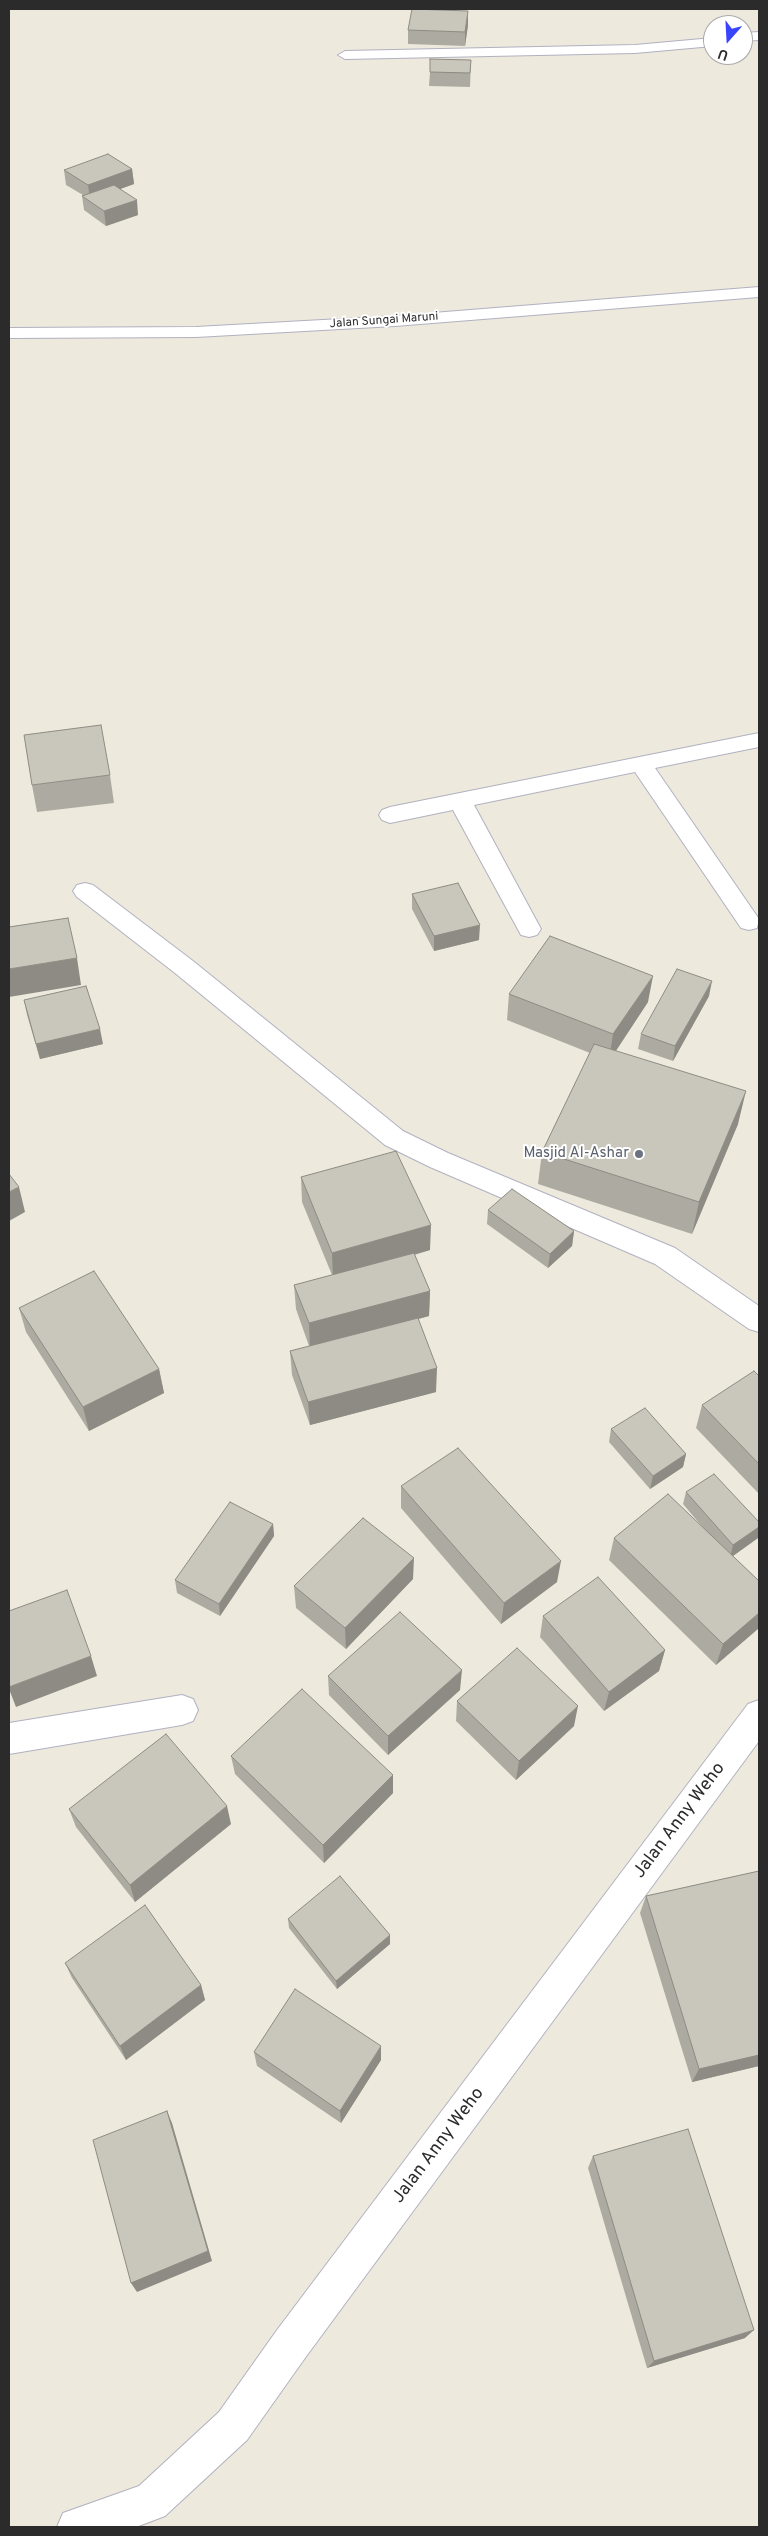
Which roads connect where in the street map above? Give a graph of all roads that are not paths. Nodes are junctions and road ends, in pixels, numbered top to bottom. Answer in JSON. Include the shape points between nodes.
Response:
{"nodes":[{"id":1,"x":703,"y":43,"type":"edge"},
{"id":2,"x":345,"y":55,"type":"dead end"},
{"id":3,"x":759,"y":292,"type":"edge"},
{"id":4,"x":9,"y":333,"type":"edge"},
{"id":5,"x":759,"y":740,"type":"edge"},
{"id":6,"x":641,"y":764,"type":"junction"},
{"id":7,"x":460,"y":801,"type":"junction"},
{"id":8,"x":390,"y":815,"type":"dead end"},
{"id":9,"x":85,"y":891,"type":"dead end"},
{"id":10,"x":749,"y":922,"type":"dead end"},
{"id":11,"x":528,"y":929,"type":"dead end"},
{"id":12,"x":759,"y":1321,"type":"edge"},
{"id":13,"x":182,"y":1710,"type":"dead end"},
{"id":14,"x":759,"y":1715,"type":"edge"},
{"id":15,"x":9,"y":1739,"type":"edge"},
{"id":16,"x":77,"y":2527,"type":"edge"}],
"edges":[{"from":1,"to":2,"type":"street","via":[[635,49]]},
{"from":3,"to":4,"type":"street","name":"Jalan Sungai Maruni","via":[[375,322],[196,332]]},
{"from":5,"to":6,"type":"street"},
{"from":6,"to":7,"type":"street"},
{"from":6,"to":10,"type":"street"},
{"from":7,"to":8,"type":"street"},
{"from":7,"to":11,"type":"street"},
{"from":9,"to":12,"type":"street","via":[[394,1138],[665,1256]]},
{"from":13,"to":15,"type":"street"},
{"from":14,"to":16,"type":"street","name":"Jalan Anny Weho","via":[[233,2426],[151,2502]]}]}
